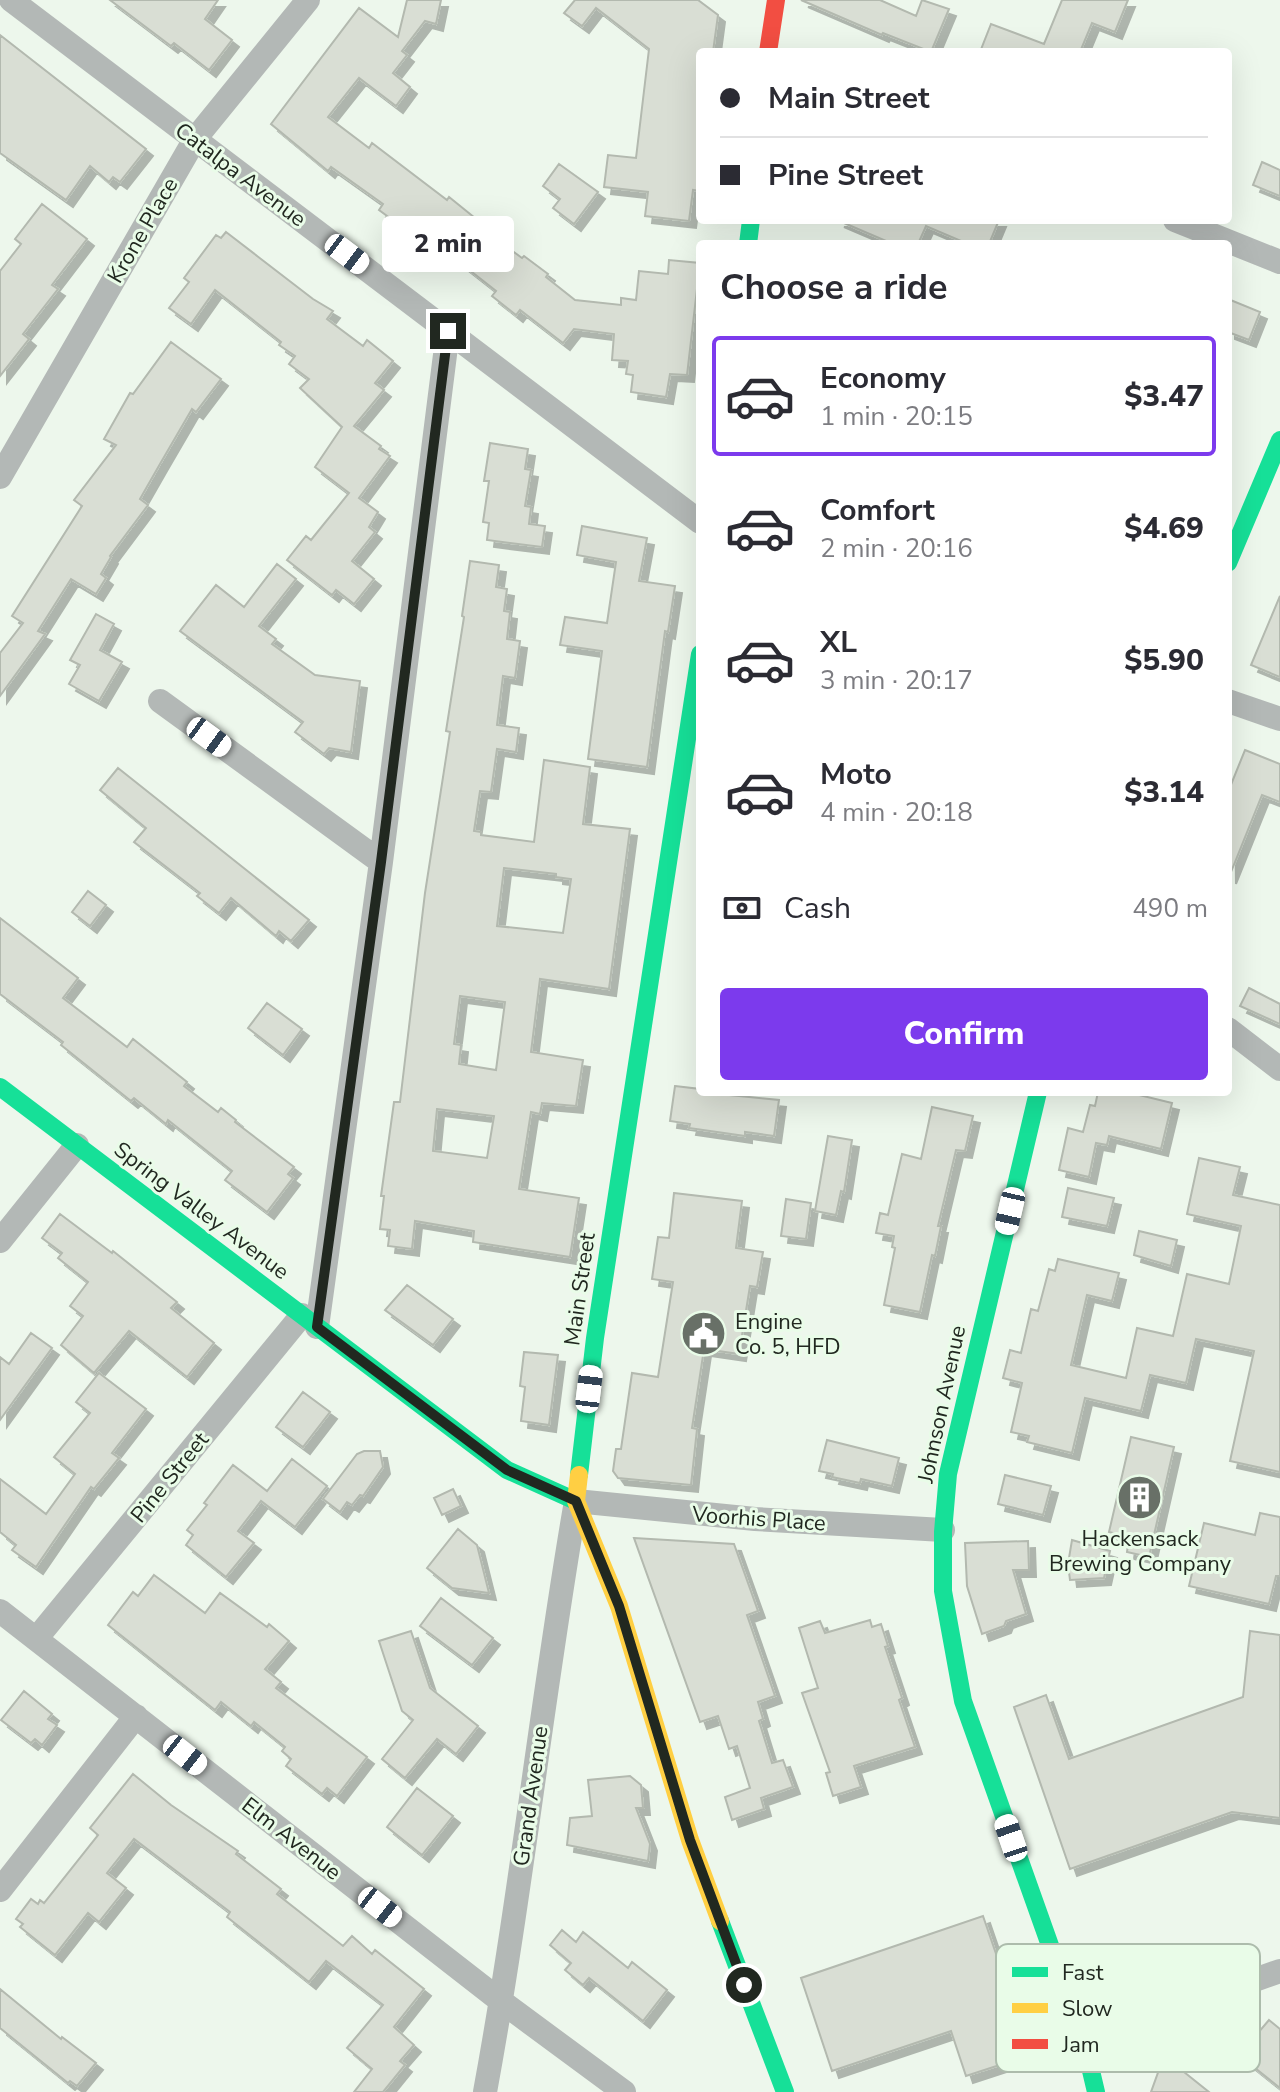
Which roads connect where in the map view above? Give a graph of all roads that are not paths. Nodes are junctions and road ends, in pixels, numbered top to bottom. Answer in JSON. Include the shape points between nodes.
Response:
{"nodes":[{"id":1,"x":11,"y":0,"type":"edge"},
{"id":2,"x":308,"y":0,"type":"edge"},
{"id":3,"x":775,"y":1,"type":"edge"},
{"id":4,"x":769,"y":48,"type":"edge"},
{"id":5,"x":195,"y":139,"type":"junction"},
{"id":6,"x":1185,"y":224,"type":"edge"},
{"id":7,"x":1225,"y":240,"type":"edge"},
{"id":8,"x":1232,"y":243,"type":"edge"},
{"id":9,"x":1280,"y":262,"type":"edge"},
{"id":10,"x":448,"y":331,"type":"junction"},
{"id":11,"x":1280,"y":440,"type":"edge"},
{"id":12,"x":0,"y":477,"type":"edge"},
{"id":13,"x":696,"y":519,"type":"edge"},
{"id":14,"x":1232,"y":554,"type":"edge"},
{"id":15,"x":696,"y":680,"type":"edge"},
{"id":16,"x":160,"y":701,"type":"dead end"},
{"id":17,"x":1232,"y":702,"type":"edge"},
{"id":18,"x":1280,"y":719,"type":"edge"},
{"id":19,"x":381,"y":862,"type":"junction"},
{"id":20,"x":1232,"y":1032,"type":"edge"},
{"id":21,"x":1280,"y":1069,"type":"edge"},
{"id":22,"x":0,"y":1087,"type":"edge"},
{"id":23,"x":1037,"y":1096,"type":"edge"},
{"id":24,"x":77,"y":1145,"type":"junction"},
{"id":25,"x":0,"y":1241,"type":"edge"},
{"id":26,"x":309,"y":1321,"type":"junction"},
{"id":27,"x":576,"y":1501,"type":"junction"},
{"id":28,"x":943,"y":1530,"type":"junction"},
{"id":29,"x":0,"y":1611,"type":"edge"},
{"id":30,"x":36,"y":1639,"type":"junction"},
{"id":31,"x":136,"y":1716,"type":"junction"},
{"id":32,"x":0,"y":1890,"type":"edge"},
{"id":33,"x":1049,"y":1944,"type":"edge"},
{"id":34,"x":1280,"y":1971,"type":"edge"},
{"id":35,"x":1260,"y":1978,"type":"edge"},
{"id":36,"x":502,"y":2002,"type":"junction"},
{"id":37,"x":1091,"y":2072,"type":"edge"},
{"id":38,"x":485,"y":2092,"type":"edge"},
{"id":39,"x":624,"y":2092,"type":"edge"},
{"id":40,"x":785,"y":2092,"type":"edge"},
{"id":41,"x":1096,"y":2092,"type":"edge"}],
"edges":[{"from":1,"to":5,"type":"street","name":"Catalpa Avenue"},
{"from":2,"to":5,"type":"street","name":"Krone Place"},
{"from":3,"to":4,"type":"street"},
{"from":5,"to":10,"type":"street","name":"Catalpa Avenue"},
{"from":5,"to":12,"type":"street","name":"Krone Place"},
{"from":6,"to":7,"type":"street"},
{"from":8,"to":9,"type":"street"},
{"from":10,"to":13,"type":"street","name":"Catalpa Avenue"},
{"from":10,"to":19,"type":"street"},
{"from":11,"to":14,"type":"street"},
{"from":15,"to":27,"type":"street","name":"Main Street","via":[[595,1338]]},
{"from":16,"to":19,"type":"street"},
{"from":17,"to":18,"type":"street"},
{"from":19,"to":26,"type":"street"},
{"from":20,"to":21,"type":"street"},
{"from":22,"to":24,"type":"street","name":"Spring Valley Avenue"},
{"from":23,"to":28,"type":"street","name":"Johnson Avenue","via":[[959,1420]]},
{"from":24,"to":25,"type":"street"},
{"from":24,"to":26,"type":"street","name":"Spring Valley Avenue"},
{"from":26,"to":27,"type":"street","name":"Spring Valley Avenue","via":[[507,1470]]},
{"from":26,"to":30,"type":"street","name":"Pine Street"},
{"from":27,"to":28,"type":"street","name":"Voorhis Place"},
{"from":27,"to":36,"type":"street","name":"Grand Avenue"},
{"from":27,"to":40,"type":"street","name":"Main Street","via":[[619,1606],[690,1840]]},
{"from":28,"to":33,"type":"street","name":"Johnson Avenue","via":[[943,1591],[963,1701]]},
{"from":29,"to":30,"type":"street","name":"Elm Avenue"},
{"from":30,"to":31,"type":"street","name":"Elm Avenue"},
{"from":31,"to":32,"type":"street"},
{"from":31,"to":36,"type":"street","name":"Elm Avenue"},
{"from":34,"to":35,"type":"street"},
{"from":36,"to":38,"type":"street","name":"Grand Avenue"},
{"from":36,"to":39,"type":"street","name":"Elm Avenue"},
{"from":37,"to":41,"type":"street","name":"Johnson Avenue"}]}
